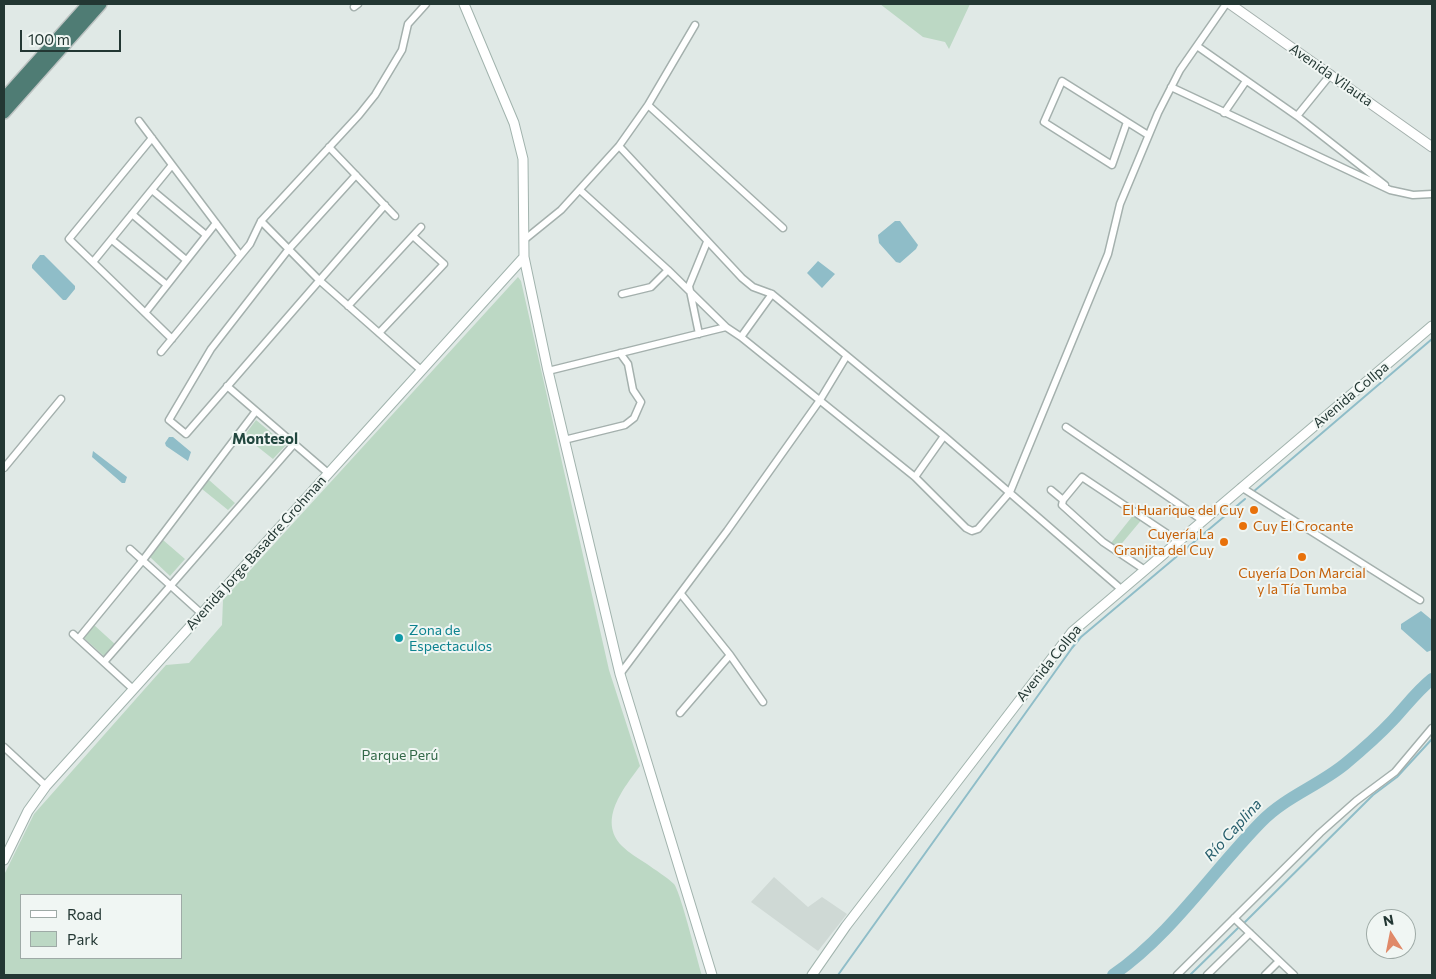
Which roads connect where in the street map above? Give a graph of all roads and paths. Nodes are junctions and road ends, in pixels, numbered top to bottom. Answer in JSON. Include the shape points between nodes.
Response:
{"nodes":[{"id":1,"x":88,"y":4,"type":"edge"},
{"id":2,"x":101,"y":4,"type":"edge"},
{"id":3,"x":426,"y":4,"type":"edge"},
{"id":4,"x":464,"y":4,"type":"edge"},
{"id":5,"x":1226,"y":4,"type":"edge"},
{"id":6,"x":1230,"y":4,"type":"edge"},
{"id":7,"x":80,"y":20,"type":"junction"},
{"id":8,"x":695,"y":24,"type":"dead end"},
{"id":9,"x":1197,"y":46,"type":"junction"},
{"id":10,"x":1331,"y":74,"type":"junction"},
{"id":11,"x":1246,"y":81,"type":"junction"},
{"id":12,"x":1171,"y":87,"type":"junction"},
{"id":13,"x":5,"y":105,"type":"edge"},
{"id":14,"x":648,"y":105,"type":"junction"},
{"id":15,"x":1224,"y":113,"type":"junction"},
{"id":16,"x":1297,"y":116,"type":"junction"},
{"id":17,"x":140,"y":121,"type":"dead end"},
{"id":18,"x":1128,"y":122,"type":"junction"},
{"id":19,"x":1148,"y":135,"type":"junction"},
{"id":20,"x":152,"y":138,"type":"junction"},
{"id":21,"x":618,"y":146,"type":"junction"},
{"id":22,"x":329,"y":147,"type":"junction"},
{"id":23,"x":1432,"y":147,"type":"edge"},
{"id":24,"x":172,"y":165,"type":"junction"},
{"id":25,"x":356,"y":176,"type":"junction"},
{"id":26,"x":152,"y":190,"type":"junction"},
{"id":27,"x":1390,"y":190,"type":"junction"},
{"id":28,"x":581,"y":191,"type":"junction"},
{"id":29,"x":1432,"y":194,"type":"edge"},
{"id":30,"x":385,"y":205,"type":"junction"},
{"id":31,"x":132,"y":214,"type":"junction"},
{"id":32,"x":395,"y":216,"type":"dead end"},
{"id":33,"x":261,"y":222,"type":"junction"},
{"id":34,"x":216,"y":223,"type":"junction"},
{"id":35,"x":421,"y":227,"type":"dead end"},
{"id":36,"x":783,"y":228,"type":"dead end"},
{"id":37,"x":206,"y":235,"type":"junction"},
{"id":38,"x":413,"y":236,"type":"junction"},
{"id":39,"x":112,"y":240,"type":"junction"},
{"id":40,"x":524,"y":240,"type":"junction"},
{"id":41,"x":707,"y":242,"type":"junction"},
{"id":42,"x":288,"y":250,"type":"junction"},
{"id":43,"x":240,"y":255,"type":"junction"},
{"id":44,"x":524,"y":257,"type":"junction"},
{"id":45,"x":186,"y":260,"type":"junction"},
{"id":46,"x":93,"y":262,"type":"junction"},
{"id":47,"x":668,"y":270,"type":"junction"},
{"id":48,"x":319,"y":280,"type":"junction"},
{"id":49,"x":167,"y":285,"type":"junction"},
{"id":50,"x":622,"y":294,"type":"dead end"},
{"id":51,"x":693,"y":294,"type":"junction"},
{"id":52,"x":772,"y":294,"type":"junction"},
{"id":53,"x":348,"y":306,"type":"junction"},
{"id":54,"x":145,"y":313,"type":"junction"},
{"id":55,"x":1432,"y":326,"type":"edge"},
{"id":56,"x":726,"y":327,"type":"junction"},
{"id":57,"x":380,"y":333,"type":"junction"},
{"id":58,"x":699,"y":334,"type":"junction"},
{"id":59,"x":741,"y":336,"type":"junction"},
{"id":60,"x":172,"y":339,"type":"junction"},
{"id":61,"x":161,"y":352,"type":"dead end"},
{"id":62,"x":620,"y":353,"type":"junction"},
{"id":63,"x":846,"y":356,"type":"junction"},
{"id":64,"x":421,"y":370,"type":"junction"},
{"id":65,"x":548,"y":371,"type":"junction"},
{"id":66,"x":227,"y":386,"type":"junction"},
{"id":67,"x":61,"y":399,"type":"dead end"},
{"id":68,"x":820,"y":400,"type":"junction"},
{"id":69,"x":256,"y":411,"type":"junction"},
{"id":70,"x":1066,"y":427,"type":"dead end"},
{"id":71,"x":944,"y":436,"type":"junction"},
{"id":72,"x":564,"y":440,"type":"junction"},
{"id":73,"x":294,"y":444,"type":"junction"},
{"id":74,"x":4,"y":468,"type":"edge"},
{"id":75,"x":328,"y":473,"type":"junction"},
{"id":76,"x":915,"y":477,"type":"junction"},
{"id":77,"x":1241,"y":487,"type":"junction"},
{"id":78,"x":1051,"y":490,"type":"dead end"},
{"id":79,"x":1010,"y":492,"type":"junction"},
{"id":80,"x":1063,"y":500,"type":"junction"},
{"id":81,"x":1202,"y":520,"type":"junction"},
{"id":82,"x":1178,"y":541,"type":"junction"},
{"id":83,"x":130,"y":549,"type":"dead end"},
{"id":84,"x":143,"y":560,"type":"junction"},
{"id":85,"x":1145,"y":570,"type":"junction"},
{"id":86,"x":172,"y":586,"type":"junction"},
{"id":87,"x":1121,"y":589,"type":"junction"},
{"id":88,"x":681,"y":594,"type":"junction"},
{"id":89,"x":1420,"y":600,"type":"dead end"},
{"id":90,"x":202,"y":614,"type":"junction"},
{"id":91,"x":730,"y":655,"type":"junction"},
{"id":92,"x":104,"y":662,"type":"junction"},
{"id":93,"x":620,"y":674,"type":"junction"},
{"id":94,"x":133,"y":690,"type":"junction"},
{"id":95,"x":763,"y":702,"type":"dead end"},
{"id":96,"x":680,"y":713,"type":"dead end"},
{"id":97,"x":1432,"y":728,"type":"edge"},
{"id":98,"x":4,"y":747,"type":"edge"},
{"id":99,"x":46,"y":786,"type":"junction"},
{"id":100,"x":4,"y":860,"type":"edge"},
{"id":101,"x":1234,"y":918,"type":"junction"},
{"id":102,"x":1250,"y":933,"type":"junction"},
{"id":103,"x":1279,"y":961,"type":"junction"},
{"id":104,"x":1182,"y":974,"type":"edge"},
{"id":105,"x":712,"y":975,"type":"edge"},
{"id":106,"x":812,"y":975,"type":"edge"},
{"id":107,"x":1207,"y":975,"type":"edge"},
{"id":108,"x":1266,"y":975,"type":"edge"},
{"id":109,"x":1294,"y":975,"type":"edge"}],
"edges":[{"from":1,"to":7,"type":"highway"},
{"from":2,"to":7,"type":"highway"},
{"from":3,"to":22,"type":"street","via":[[408,24],[402,50],[393,68],[359,115]]},
{"from":4,"to":40,"type":"main road","via":[[520,143]]},
{"from":5,"to":9,"type":"street"},
{"from":6,"to":10,"type":"main road","name":"Avenida Vilauta"},
{"from":7,"to":13,"type":"highway"},
{"from":8,"to":14,"type":"street"},
{"from":9,"to":11,"type":"street"},
{"from":9,"to":12,"type":"street"},
{"from":10,"to":16,"type":"street"},
{"from":10,"to":23,"type":"main road","name":"Avenida Vilauta"},
{"from":11,"to":15,"type":"street"},
{"from":11,"to":16,"type":"street"},
{"from":12,"to":15,"type":"street"},
{"from":12,"to":19,"type":"street"},
{"from":14,"to":21,"type":"street"},
{"from":14,"to":36,"type":"street"},
{"from":15,"to":27,"type":"street"},
{"from":16,"to":27,"type":"street"},
{"from":17,"to":20,"type":"street"},
{"from":18,"to":18,"type":"street","via":[[1112,165],[1044,122],[1062,81]]},
{"from":18,"to":19,"type":"street"},
{"from":19,"to":79,"type":"street","via":[[1120,204],[1108,254]]},
{"from":20,"to":24,"type":"street"},
{"from":20,"to":46,"type":"street","via":[[69,239]]},
{"from":21,"to":28,"type":"street"},
{"from":21,"to":41,"type":"street"},
{"from":22,"to":25,"type":"street"},
{"from":22,"to":33,"type":"street"},
{"from":24,"to":26,"type":"street"},
{"from":24,"to":34,"type":"street"},
{"from":25,"to":30,"type":"street"},
{"from":25,"to":42,"type":"street"},
{"from":26,"to":31,"type":"street"},
{"from":26,"to":37,"type":"street"},
{"from":27,"to":29,"type":"street","via":[[1413,195]]},
{"from":28,"to":40,"type":"street"},
{"from":28,"to":47,"type":"street"},
{"from":30,"to":32,"type":"street"},
{"from":30,"to":48,"type":"street"},
{"from":31,"to":39,"type":"street"},
{"from":31,"to":45,"type":"street"},
{"from":33,"to":42,"type":"street"},
{"from":33,"to":43,"type":"street","via":[[250,244]]},
{"from":34,"to":37,"type":"street"},
{"from":34,"to":43,"type":"street"},
{"from":35,"to":38,"type":"street"},
{"from":37,"to":45,"type":"street"},
{"from":38,"to":53,"type":"street"},
{"from":38,"to":57,"type":"street","via":[[444,264]]},
{"from":39,"to":46,"type":"street"},
{"from":39,"to":49,"type":"street"},
{"from":40,"to":44,"type":"main road"},
{"from":41,"to":51,"type":"street","via":[[689,286]]},
{"from":41,"to":52,"type":"street","via":[[753,287]]},
{"from":42,"to":48,"type":"street"},
{"from":42,"to":66,"type":"street","via":[[211,349],[169,420],[186,434]]},
{"from":43,"to":60,"type":"street"},
{"from":44,"to":64,"type":"main road","name":"Avenida Jorge Basadre Grohman"},
{"from":44,"to":65,"type":"main road"},
{"from":45,"to":49,"type":"street"},
{"from":46,"to":54,"type":"street"},
{"from":47,"to":50,"type":"street","via":[[651,287]]},
{"from":47,"to":51,"type":"street"},
{"from":48,"to":53,"type":"street"},
{"from":48,"to":66,"type":"street"},
{"from":49,"to":54,"type":"street"},
{"from":51,"to":56,"type":"street"},
{"from":51,"to":58,"type":"street"},
{"from":52,"to":59,"type":"street"},
{"from":52,"to":63,"type":"street"},
{"from":53,"to":57,"type":"street"},
{"from":54,"to":60,"type":"street"},
{"from":55,"to":77,"type":"main road","name":"Avenida Collpa"},
{"from":56,"to":58,"type":"street"},
{"from":56,"to":59,"type":"street"},
{"from":57,"to":64,"type":"street"},
{"from":58,"to":62,"type":"street"},
{"from":59,"to":68,"type":"street"},
{"from":60,"to":61,"type":"street"},
{"from":62,"to":65,"type":"street"},
{"from":62,"to":72,"type":"street","via":[[628,364],[631,384],[641,402],[634,418],[625,425]]},
{"from":63,"to":68,"type":"street"},
{"from":63,"to":71,"type":"street"},
{"from":64,"to":75,"type":"main road","name":"Avenida Jorge Basadre Grohman"},
{"from":65,"to":72,"type":"main road"},
{"from":66,"to":69,"type":"street"},
{"from":67,"to":74,"type":"street"},
{"from":68,"to":76,"type":"street"},
{"from":68,"to":88,"type":"street"},
{"from":69,"to":73,"type":"street"},
{"from":69,"to":84,"type":"street"},
{"from":70,"to":81,"type":"street"},
{"from":71,"to":76,"type":"street"},
{"from":71,"to":79,"type":"street"},
{"from":72,"to":93,"type":"main road"},
{"from":73,"to":75,"type":"street"},
{"from":73,"to":86,"type":"street"},
{"from":75,"to":90,"type":"main road","name":"Avenida Jorge Basadre Grohman"},
{"from":76,"to":79,"type":"street","via":[[972,531],[978,529]]},
{"from":77,"to":81,"type":"main road","name":"Avenida Collpa"},
{"from":77,"to":89,"type":"street"},
{"from":78,"to":80,"type":"street"},
{"from":79,"to":87,"type":"street"},
{"from":80,"to":82,"type":"street","via":[[1085,477]]},
{"from":80,"to":85,"type":"street","via":[[1062,505],[1103,542]]},
{"from":81,"to":82,"type":"main road","name":"Avenida Collpa"},
{"from":82,"to":85,"type":"main road","name":"Avenida Collpa"},
{"from":83,"to":84,"type":"street"},
{"from":84,"to":86,"type":"street"},
{"from":84,"to":92,"type":"street","via":[[76,636]]},
{"from":85,"to":87,"type":"main road","name":"Avenida Collpa"},
{"from":86,"to":90,"type":"street"},
{"from":86,"to":92,"type":"street"},
{"from":87,"to":106,"type":"main road","name":"Avenida Collpa","via":[[1062,644]]},
{"from":88,"to":91,"type":"street"},
{"from":88,"to":93,"type":"street"},
{"from":90,"to":94,"type":"main road","name":"Avenida Jorge Basadre Grohman"},
{"from":91,"to":95,"type":"street"},
{"from":91,"to":96,"type":"street"},
{"from":92,"to":94,"type":"street"},
{"from":93,"to":105,"type":"main road"},
{"from":94,"to":99,"type":"main road","name":"Avenida Jorge Basadre Grohman"},
{"from":97,"to":101,"type":"street","via":[[1395,772],[1356,801]]},
{"from":98,"to":99,"type":"street"},
{"from":99,"to":100,"type":"main road","name":"Avenida Jorge Basadre Grohman","via":[[28,811]]},
{"from":101,"to":102,"type":"street"},
{"from":101,"to":104,"type":"street"},
{"from":102,"to":103,"type":"street"},
{"from":102,"to":107,"type":"street"},
{"from":103,"to":108,"type":"street"},
{"from":103,"to":109,"type":"street"}]}
